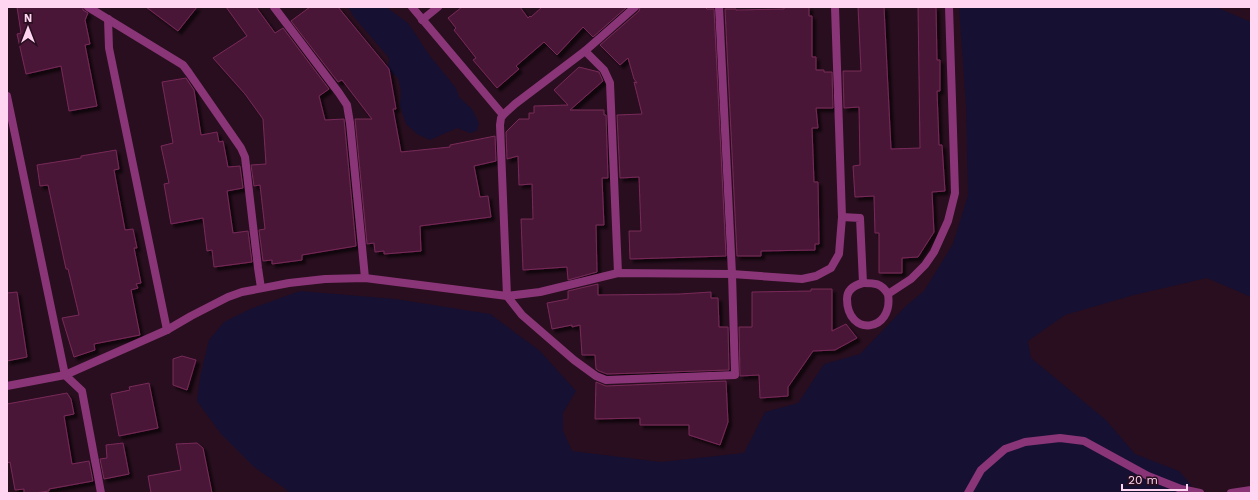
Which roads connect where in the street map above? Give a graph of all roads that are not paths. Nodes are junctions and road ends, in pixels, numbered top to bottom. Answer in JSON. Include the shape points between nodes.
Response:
{"nodes":[{"id":1,"x":88,"y":7,"type":"edge"},
{"id":2,"x":274,"y":7,"type":"edge"},
{"id":3,"x":412,"y":7,"type":"edge"},
{"id":4,"x":438,"y":7,"type":"edge"},
{"id":5,"x":635,"y":7,"type":"edge"},
{"id":6,"x":719,"y":7,"type":"edge"},
{"id":7,"x":835,"y":7,"type":"edge"},
{"id":8,"x":949,"y":7,"type":"edge"},
{"id":9,"x":108,"y":19,"type":"junction"},
{"id":10,"x":422,"y":20,"type":"junction"},
{"id":11,"x":585,"y":51,"type":"junction"},
{"id":12,"x":7,"y":96,"type":"edge"},
{"id":13,"x":503,"y":115,"type":"junction"},
{"id":14,"x":842,"y":217,"type":"junction"},
{"id":15,"x":618,"y":273,"type":"junction"},
{"id":16,"x":732,"y":274,"type":"junction"},
{"id":17,"x":365,"y":278,"type":"junction"},
{"id":18,"x":863,"y":283,"type":"junction"},
{"id":19,"x":261,"y":288,"type":"junction"},
{"id":20,"x":888,"y":294,"type":"junction"},
{"id":21,"x":507,"y":296,"type":"junction"},
{"id":22,"x":167,"y":330,"type":"junction"},
{"id":23,"x":65,"y":375,"type":"junction"},
{"id":24,"x":7,"y":386,"type":"edge"},
{"id":25,"x":1251,"y":490,"type":"edge"},
{"id":26,"x":102,"y":493,"type":"edge"},
{"id":27,"x":968,"y":493,"type":"edge"},
{"id":28,"x":1200,"y":493,"type":"edge"},
{"id":29,"x":1231,"y":493,"type":"edge"}],
"edges":[{"from":1,"to":9,"type":"street"},
{"from":2,"to":17,"type":"street","via":[[347,105]]},
{"from":3,"to":10,"type":"street"},
{"from":4,"to":10,"type":"street"},
{"from":5,"to":11,"type":"street"},
{"from":6,"to":16,"type":"street"},
{"from":7,"to":14,"type":"street"},
{"from":8,"to":20,"type":"street","via":[[955,193],[948,221],[934,252],[912,279]]},
{"from":9,"to":19,"type":"street","via":[[182,65],[241,148],[245,157]]},
{"from":9,"to":22,"type":"street","via":[[109,48]]},
{"from":10,"to":13,"type":"street"},
{"from":11,"to":13,"type":"street"},
{"from":11,"to":15,"type":"street","via":[[604,70],[610,83]]},
{"from":12,"to":23,"type":"street"},
{"from":13,"to":21,"type":"street","via":[[500,118],[500,125]]},
{"from":14,"to":16,"type":"street","via":[[839,254],[831,268],[816,276],[802,279]]},
{"from":14,"to":18,"type":"street","via":[[860,218]]},
{"from":15,"to":16,"type":"street"},
{"from":15,"to":21,"type":"street","via":[[540,292]]},
{"from":16,"to":21,"type":"street","via":[[735,375],[606,380],[574,360],[522,315]]},
{"from":17,"to":19,"type":"street","via":[[325,279]]},
{"from":17,"to":21,"type":"street"},
{"from":18,"to":20,"type":"street","via":[[874,283],[884,288]]},
{"from":18,"to":20,"type":"street","via":[[856,285],[847,296],[848,312],[863,325],[879,323],[885,316]]},
{"from":19,"to":22,"type":"street","via":[[228,297]]},
{"from":22,"to":23,"type":"street"},
{"from":23,"to":24,"type":"street"},
{"from":23,"to":26,"type":"street","via":[[82,392]]},
{"from":25,"to":29,"type":"street"},
{"from":27,"to":28,"type":"street","via":[[981,470],[1005,450],[1025,442],[1060,438],[1084,441],[1148,476],[1181,490]]}]}
